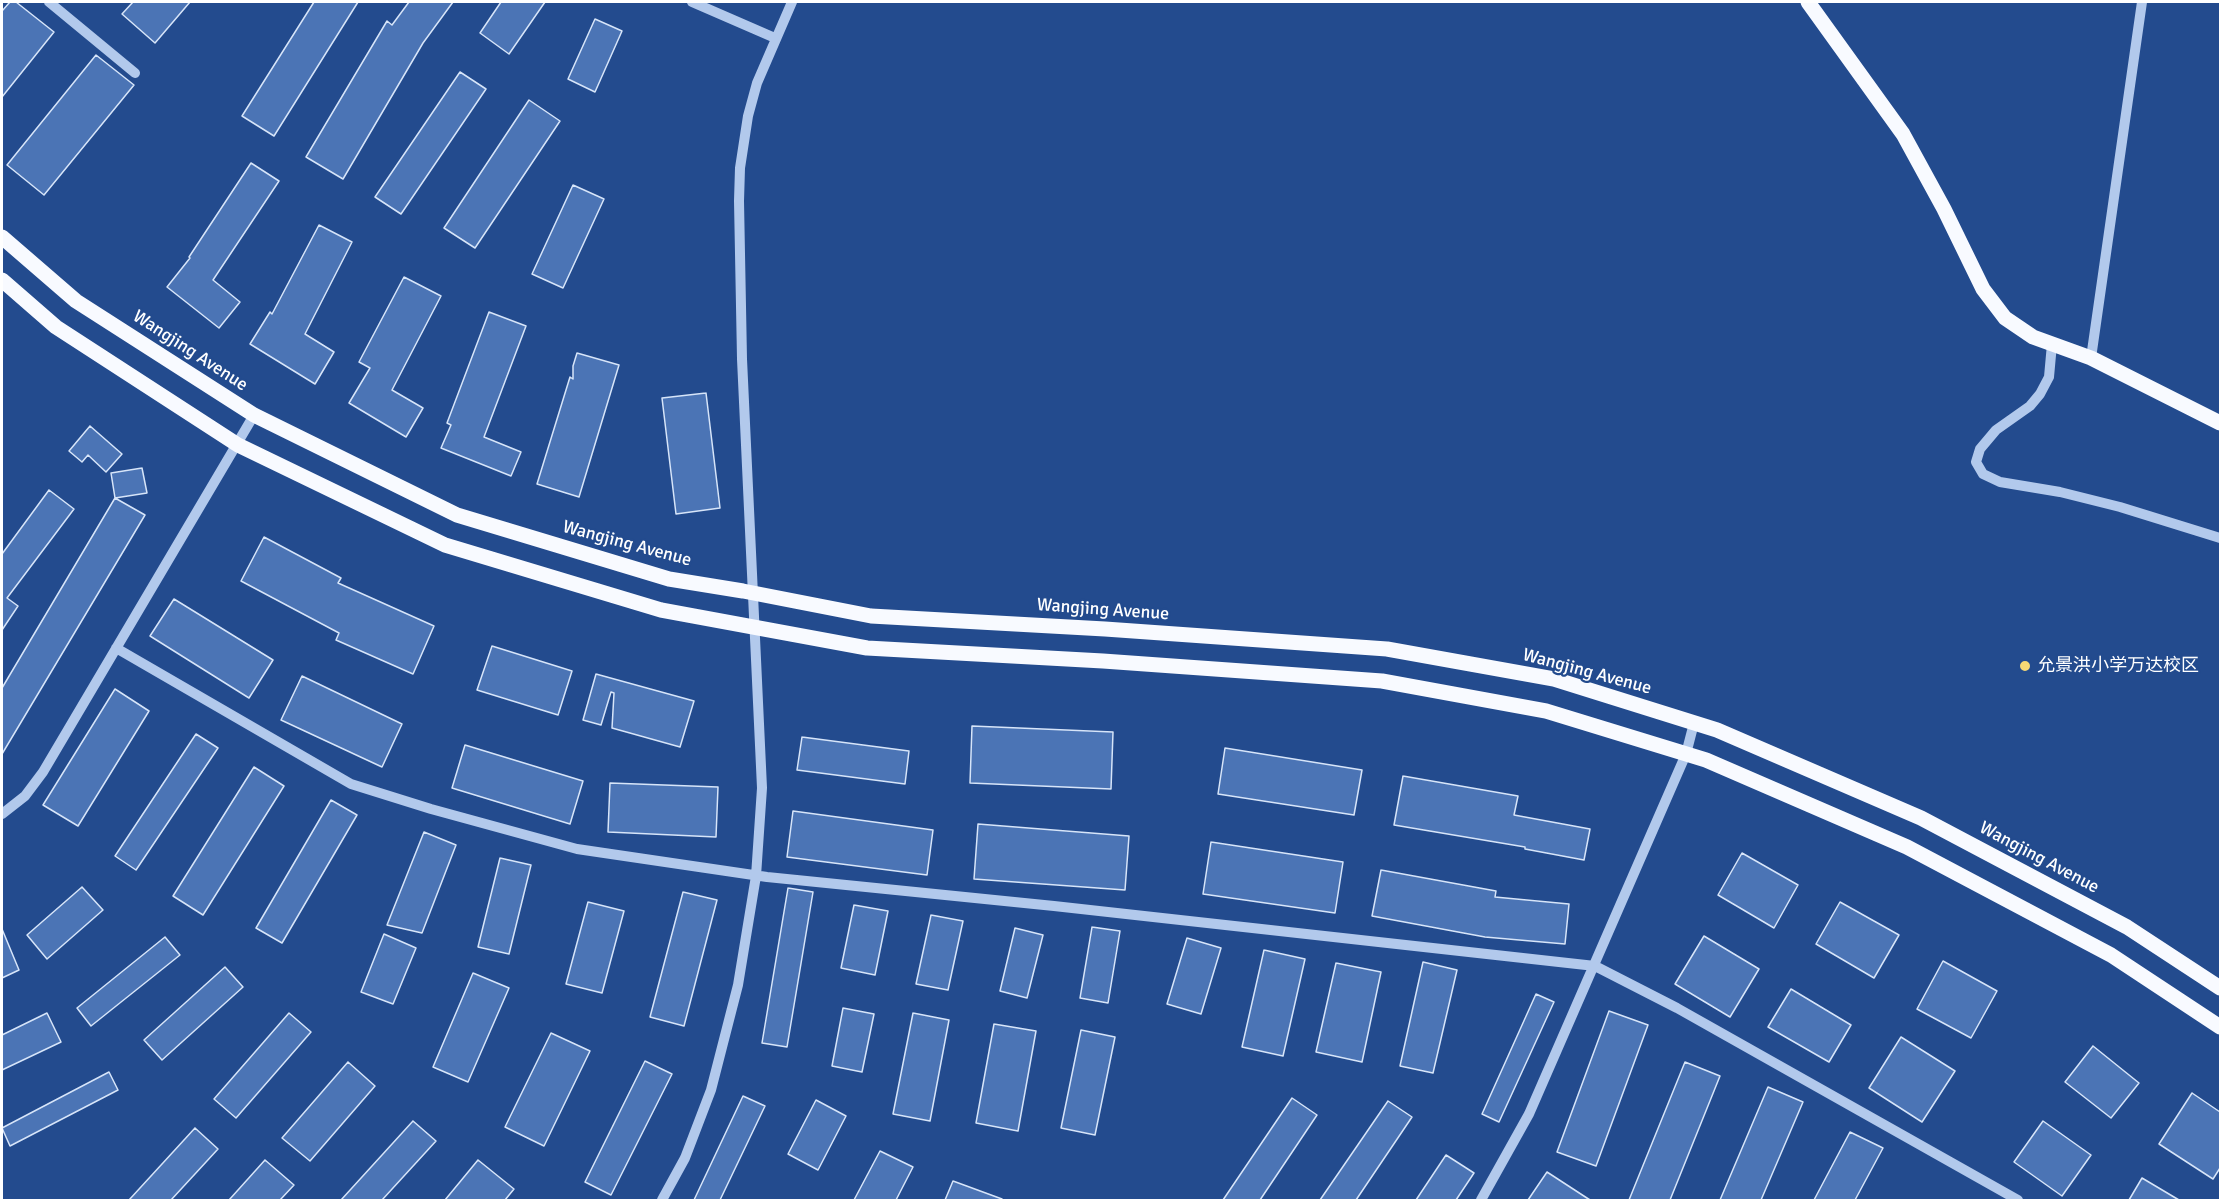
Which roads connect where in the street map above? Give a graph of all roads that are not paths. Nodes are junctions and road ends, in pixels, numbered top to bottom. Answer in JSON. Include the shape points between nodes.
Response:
{"nodes":[{"id":1,"x":49,"y":2,"type":"edge"},
{"id":2,"x":692,"y":2,"type":"edge"},
{"id":3,"x":792,"y":2,"type":"edge"},
{"id":4,"x":1808,"y":2,"type":"edge"},
{"id":5,"x":2142,"y":2,"type":"edge"},
{"id":6,"x":775,"y":38,"type":"junction"},
{"id":7,"x":135,"y":73,"type":"dead end"},
{"id":8,"x":2,"y":237,"type":"edge"},
{"id":9,"x":2,"y":280,"type":"edge"},
{"id":10,"x":2052,"y":344,"type":"junction"},
{"id":11,"x":2091,"y":358,"type":"junction"},
{"id":12,"x":254,"y":415,"type":"junction"},
{"id":13,"x":2220,"y":423,"type":"edge"},
{"id":14,"x":238,"y":445,"type":"junction"},
{"id":15,"x":2220,"y":538,"type":"edge"},
{"id":16,"x":753,"y":593,"type":"junction"},
{"id":17,"x":755,"y":628,"type":"junction"},
{"id":18,"x":116,"y":648,"type":"junction"},
{"id":19,"x":1694,"y":723,"type":"junction"},
{"id":20,"x":1686,"y":754,"type":"junction"},
{"id":21,"x":2,"y":814,"type":"edge"},
{"id":22,"x":756,"y":876,"type":"junction"},
{"id":23,"x":1595,"y":966,"type":"junction"},
{"id":24,"x":2220,"y":988,"type":"edge"},
{"id":25,"x":2220,"y":1027,"type":"edge"},
{"id":26,"x":662,"y":1200,"type":"edge"},
{"id":27,"x":1481,"y":1200,"type":"edge"},
{"id":28,"x":2018,"y":1200,"type":"edge"}],
"edges":[{"from":1,"to":7,"type":"street"},
{"from":2,"to":6,"type":"street"},
{"from":3,"to":6,"type":"street"},
{"from":4,"to":10,"type":"main road","via":[[1903,134],[1983,289],[2005,318],[2033,337]]},
{"from":5,"to":11,"type":"street"},
{"from":6,"to":16,"type":"street","via":[[748,116],[740,168],[742,359]]},
{"from":8,"to":12,"type":"main road","name":"Wangjing Avenue","via":[[75,301]]},
{"from":9,"to":14,"type":"main road","via":[[56,327]]},
{"from":10,"to":11,"type":"main road"},
{"from":10,"to":15,"type":"street","via":[[2049,376],[2040,394],[1996,430],[1980,449],[1976,462],[1983,474],[2000,482],[2120,507]]},
{"from":11,"to":13,"type":"main road"},
{"from":12,"to":14,"type":"street"},
{"from":12,"to":16,"type":"main road","name":"Wangjing Avenue","via":[[457,515],[669,579]]},
{"from":14,"to":17,"type":"main road","via":[[445,545],[661,610]]},
{"from":14,"to":18,"type":"street"},
{"from":16,"to":17,"type":"street"},
{"from":16,"to":19,"type":"main road","name":"Wangjing Avenue","via":[[871,616],[1387,649],[1554,679]]},
{"from":17,"to":20,"type":"main road","via":[[867,648],[1382,681],[1546,711]]},
{"from":17,"to":22,"type":"street","via":[[762,788]]},
{"from":18,"to":21,"type":"street","via":[[43,772],[25,796]]},
{"from":18,"to":22,"type":"street","via":[[351,784],[577,849]]},
{"from":19,"to":20,"type":"street"},
{"from":19,"to":24,"type":"main road","name":"Wangjing Avenue","via":[[1921,818],[2127,927]]},
{"from":20,"to":23,"type":"street"},
{"from":20,"to":25,"type":"main road","via":[[1907,847],[2111,955]]},
{"from":22,"to":23,"type":"street"},
{"from":22,"to":26,"type":"street","via":[[738,985],[714,1080],[693,1139]]},
{"from":23,"to":27,"type":"street","via":[[1529,1114]]},
{"from":23,"to":28,"type":"street"}]}
